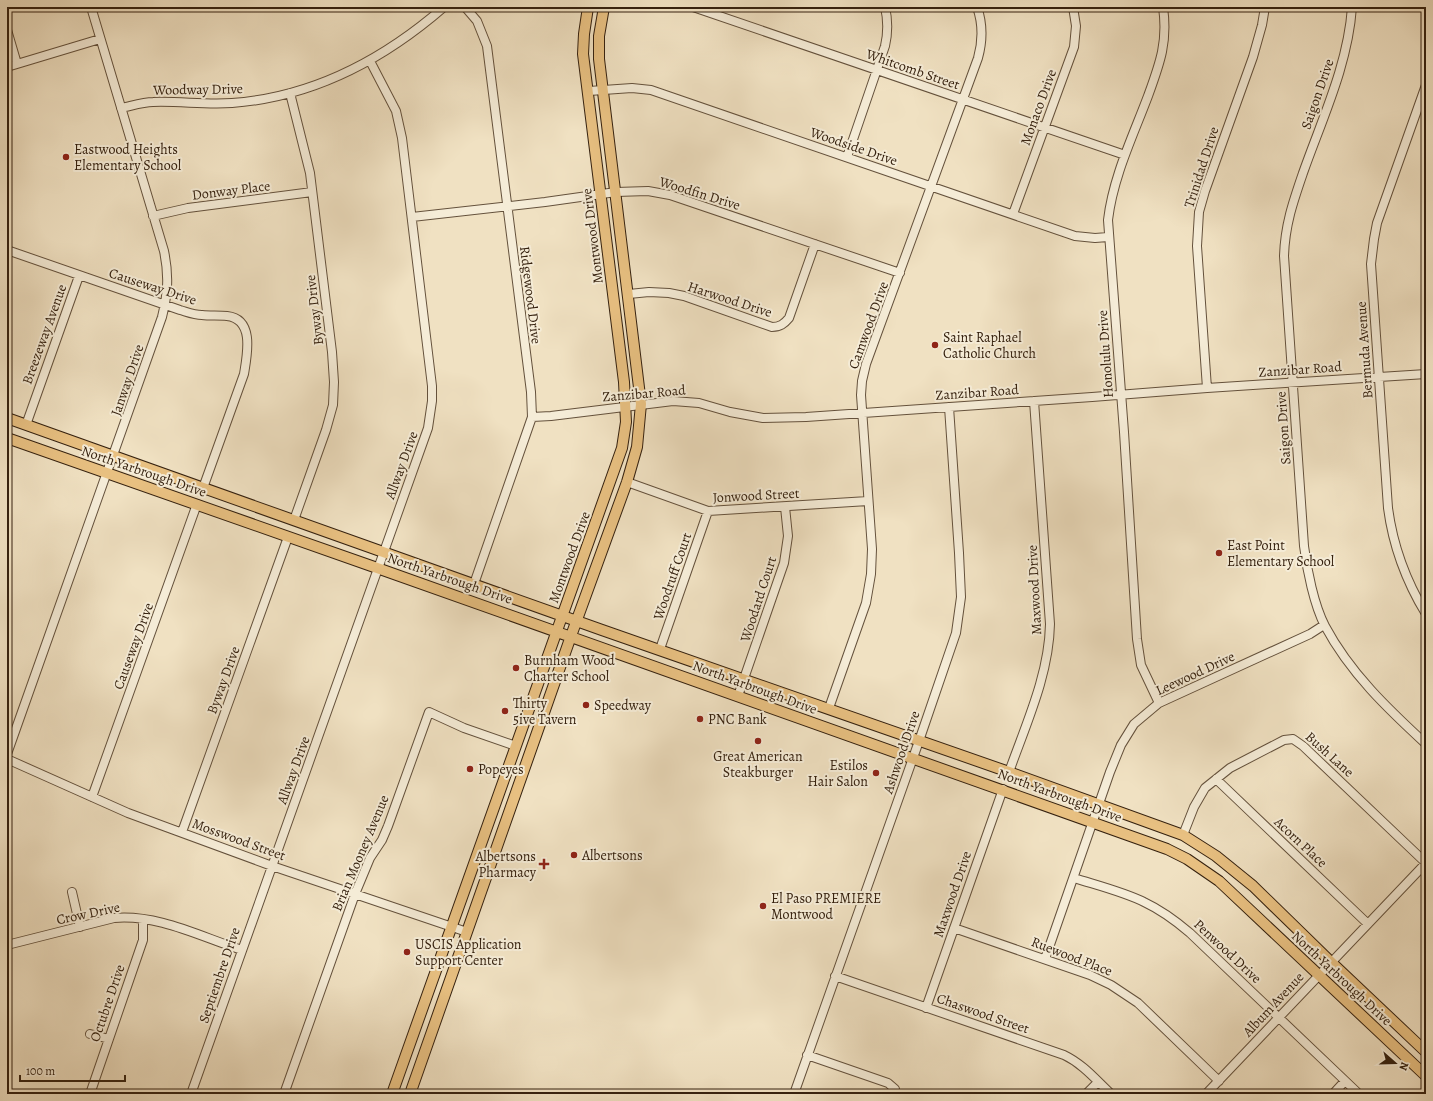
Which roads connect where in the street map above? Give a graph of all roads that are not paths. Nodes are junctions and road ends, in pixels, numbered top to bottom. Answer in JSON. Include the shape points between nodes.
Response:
{"nodes":[{"id":1,"x":90,"y":7,"type":"edge"},
{"id":2,"x":444,"y":7,"type":"edge"},
{"id":3,"x":465,"y":7,"type":"edge"},
{"id":4,"x":588,"y":7,"type":"edge"},
{"id":5,"x":604,"y":7,"type":"edge"},
{"id":6,"x":693,"y":7,"type":"edge"},
{"id":7,"x":885,"y":7,"type":"edge"},
{"id":8,"x":977,"y":7,"type":"edge"},
{"id":9,"x":1073,"y":7,"type":"edge"},
{"id":10,"x":1163,"y":7,"type":"edge"},
{"id":11,"x":1265,"y":7,"type":"edge"},
{"id":12,"x":1352,"y":7,"type":"edge"},
{"id":13,"x":7,"y":30,"type":"edge"},
{"id":14,"x":100,"y":39,"type":"junction"},
{"id":15,"x":370,"y":61,"type":"junction"},
{"id":16,"x":17,"y":64,"type":"junction"},
{"id":17,"x":7,"y":67,"type":"edge"},
{"id":18,"x":877,"y":70,"type":"junction"},
{"id":19,"x":1426,"y":85,"type":"edge"},
{"id":20,"x":604,"y":90,"type":"junction"},
{"id":21,"x":589,"y":91,"type":"junction"},
{"id":22,"x":290,"y":93,"type":"junction"},
{"id":23,"x":963,"y":100,"type":"junction"},
{"id":24,"x":121,"y":108,"type":"junction"},
{"id":25,"x":1044,"y":127,"type":"junction"},
{"id":26,"x":1125,"y":155,"type":"junction"},
{"id":27,"x":847,"y":157,"type":"junction"},
{"id":28,"x":932,"y":187,"type":"junction"},
{"id":29,"x":312,"y":192,"type":"junction"},
{"id":30,"x":616,"y":192,"type":"junction"},
{"id":31,"x":600,"y":193,"type":"junction"},
{"id":32,"x":507,"y":205,"type":"junction"},
{"id":33,"x":1013,"y":214,"type":"junction"},
{"id":34,"x":153,"y":216,"type":"junction"},
{"id":35,"x":412,"y":217,"type":"junction"},
{"id":36,"x":1108,"y":237,"type":"junction"},
{"id":37,"x":815,"y":244,"type":"junction"},
{"id":38,"x":7,"y":250,"type":"edge"},
{"id":39,"x":900,"y":273,"type":"junction"},
{"id":40,"x":79,"y":276,"type":"junction"},
{"id":41,"x":629,"y":294,"type":"junction"},
{"id":42,"x":166,"y":304,"type":"junction"},
{"id":43,"x":1426,"y":374,"type":"edge"},
{"id":44,"x":1378,"y":377,"type":"junction"},
{"id":45,"x":1293,"y":383,"type":"junction"},
{"id":46,"x":1207,"y":388,"type":"junction"},
{"id":47,"x":1121,"y":395,"type":"junction"},
{"id":48,"x":1034,"y":401,"type":"junction"},
{"id":49,"x":641,"y":404,"type":"junction"},
{"id":50,"x":626,"y":406,"type":"junction"},
{"id":51,"x":949,"y":407,"type":"junction"},
{"id":52,"x":863,"y":414,"type":"junction"},
{"id":53,"x":532,"y":417,"type":"junction"},
{"id":54,"x":7,"y":418,"type":"edge"},
{"id":55,"x":26,"y":425,"type":"junction"},
{"id":56,"x":7,"y":438,"type":"edge"},
{"id":57,"x":113,"y":456,"type":"junction"},
{"id":58,"x":107,"y":473,"type":"junction"},
{"id":59,"x":627,"y":482,"type":"junction"},
{"id":60,"x":203,"y":488,"type":"junction"},
{"id":61,"x":868,"y":501,"type":"junction"},
{"id":62,"x":197,"y":504,"type":"junction"},
{"id":63,"x":786,"y":507,"type":"junction"},
{"id":64,"x":708,"y":511,"type":"junction"},
{"id":65,"x":294,"y":520,"type":"junction"},
{"id":66,"x":288,"y":537,"type":"junction"},
{"id":67,"x":384,"y":552,"type":"junction"},
{"id":68,"x":379,"y":568,"type":"junction"},
{"id":69,"x":474,"y":584,"type":"junction"},
{"id":70,"x":1426,"y":614,"type":"edge"},
{"id":71,"x":563,"y":615,"type":"junction"},
{"id":72,"x":577,"y":620,"type":"junction"},
{"id":73,"x":1324,"y":625,"type":"junction"},
{"id":74,"x":557,"y":631,"type":"junction"},
{"id":75,"x":571,"y":636,"type":"junction"},
{"id":76,"x":660,"y":649,"type":"junction"},
{"id":77,"x":744,"y":679,"type":"junction"},
{"id":78,"x":738,"y":696,"type":"junction"},
{"id":79,"x":1159,"y":703,"type":"junction"},
{"id":80,"x":829,"y":708,"type":"junction"},
{"id":81,"x":919,"y":741,"type":"junction"},
{"id":82,"x":1426,"y":744,"type":"edge"},
{"id":83,"x":516,"y":746,"type":"junction"},
{"id":84,"x":7,"y":754,"type":"edge"},
{"id":85,"x":913,"y":758,"type":"junction"},
{"id":86,"x":7,"y":759,"type":"edge"},
{"id":87,"x":1009,"y":772,"type":"junction"},
{"id":88,"x":1216,"y":779,"type":"junction"},
{"id":89,"x":1003,"y":789,"type":"junction"},
{"id":90,"x":92,"y":797,"type":"junction"},
{"id":91,"x":1099,"y":804,"type":"junction"},
{"id":92,"x":1093,"y":822,"type":"junction"},
{"id":93,"x":182,"y":832,"type":"junction"},
{"id":94,"x":1183,"y":835,"type":"junction"},
{"id":95,"x":1426,"y":863,"type":"edge"},
{"id":96,"x":272,"y":866,"type":"junction"},
{"id":97,"x":1074,"y":878,"type":"junction"},
{"id":98,"x":72,"y":892,"type":"dead end"},
{"id":99,"x":355,"y":894,"type":"junction"},
{"id":100,"x":144,"y":920,"type":"junction"},
{"id":101,"x":1368,"y":924,"type":"junction"},
{"id":102,"x":80,"y":926,"type":"junction"},
{"id":103,"x":452,"y":927,"type":"junction"},
{"id":104,"x":954,"y":928,"type":"junction"},
{"id":105,"x":467,"y":932,"type":"junction"},
{"id":106,"x":7,"y":945,"type":"edge"},
{"id":107,"x":242,"y":950,"type":"junction"},
{"id":108,"x":1045,"y":959,"type":"junction"},
{"id":109,"x":1331,"y":962,"type":"junction"},
{"id":110,"x":1319,"y":975,"type":"junction"},
{"id":111,"x":835,"y":976,"type":"junction"},
{"id":112,"x":926,"y":1008,"type":"junction"},
{"id":113,"x":1279,"y":1018,"type":"junction"},
{"id":114,"x":1401,"y":1029,"type":"junction"},
{"id":115,"x":90,"y":1034,"type":"dead end"},
{"id":116,"x":109,"y":1039,"type":"junction"},
{"id":117,"x":1390,"y":1041,"type":"junction"},
{"id":118,"x":1426,"y":1052,"type":"edge"},
{"id":119,"x":807,"y":1055,"type":"junction"},
{"id":120,"x":1426,"y":1076,"type":"edge"},
{"id":121,"x":1219,"y":1081,"type":"junction"},
{"id":122,"x":1345,"y":1081,"type":"junction"},
{"id":123,"x":1098,"y":1082,"type":"junction"},
{"id":124,"x":90,"y":1094,"type":"edge"},
{"id":125,"x":191,"y":1094,"type":"edge"},
{"id":126,"x":284,"y":1094,"type":"edge"},
{"id":127,"x":392,"y":1094,"type":"edge"},
{"id":128,"x":410,"y":1094,"type":"edge"},
{"id":129,"x":794,"y":1094,"type":"edge"},
{"id":130,"x":895,"y":1094,"type":"edge"},
{"id":131,"x":1086,"y":1094,"type":"edge"},
{"id":132,"x":1111,"y":1094,"type":"edge"},
{"id":133,"x":1206,"y":1094,"type":"edge"},
{"id":134,"x":1333,"y":1094,"type":"edge"},
{"id":135,"x":1359,"y":1094,"type":"edge"}],
"edges":[{"from":1,"to":14,"type":"street","name":"Janway Drive"},
{"from":2,"to":15,"type":"street","name":"Woodway Drive"},
{"from":3,"to":32,"type":"street","name":"Ridgewood Drive","via":[[477,21],[488,46]]},
{"from":4,"to":21,"type":"main road","name":"Montwood Drive","via":[[583,54]]},
{"from":5,"to":20,"type":"main road","name":"Montwood Drive","via":[[599,36],[599,59]]},
{"from":6,"to":18,"type":"street","name":"Whitcomb Street"},
{"from":7,"to":18,"type":"street","via":[[888,33]]},
{"from":8,"to":23,"type":"street","name":"Camwood Drive","via":[[982,24],[982,38]]},
{"from":9,"to":25,"type":"street","name":"Monaco Drive","via":[[1076,26],[1074,47]]},
{"from":10,"to":26,"type":"street","name":"Honolulu Drive","via":[[1165,36],[1160,61]]},
{"from":11,"to":46,"type":"street","name":"Trinidad Drive","via":[[1256,50],[1205,191],[1200,212],[1197,246]]},
{"from":12,"to":45,"type":"street","name":"Saigon Drive","via":[[1349,37],[1342,64],[1292,205],[1285,237],[1284,256]]},
{"from":13,"to":16,"type":"street"},
{"from":14,"to":16,"type":"street"},
{"from":14,"to":24,"type":"street","name":"Janway Drive"},
{"from":15,"to":22,"type":"street","name":"Woodway Drive","via":[[331,80]]},
{"from":15,"to":35,"type":"street","name":"Allway Drive","via":[[392,101],[400,125]]},
{"from":16,"to":17,"type":"street"},
{"from":18,"to":23,"type":"street","name":"Whitcomb Street"},
{"from":18,"to":27,"type":"street"},
{"from":19,"to":44,"type":"street","name":"Bermuda Avenue","via":[[1381,210],[1374,239],[1371,264]]},
{"from":20,"to":21,"type":"street","name":"Woodside Drive"},
{"from":20,"to":27,"type":"street","name":"Woodside Drive","via":[[651,90]]},
{"from":20,"to":30,"type":"main road","name":"Montwood Drive"},
{"from":21,"to":31,"type":"main road","name":"Montwood Drive"},
{"from":22,"to":24,"type":"street","name":"Woodway Drive","via":[[234,103],[154,102]]},
{"from":22,"to":29,"type":"street","name":"Byway Drive","via":[[308,160]]},
{"from":23,"to":25,"type":"street","name":"Whitcomb Street"},
{"from":23,"to":28,"type":"street","name":"Camwood Drive"},
{"from":24,"to":34,"type":"street","name":"Janway Drive"},
{"from":25,"to":26,"type":"street","name":"Whitcomb Street"},
{"from":25,"to":33,"type":"street","name":"Monaco Drive"},
{"from":26,"to":36,"type":"street","name":"Honolulu Drive","via":[[1109,207]]},
{"from":27,"to":28,"type":"street","name":"Woodside Drive"},
{"from":28,"to":33,"type":"street","name":"Woodside Drive"},
{"from":28,"to":39,"type":"street","name":"Camwood Drive"},
{"from":29,"to":34,"type":"street","name":"Donway Place","via":[[204,206]]},
{"from":29,"to":65,"type":"street","name":"Byway Drive","via":[[332,352],[334,393],[326,430]]},
{"from":30,"to":31,"type":"street","name":"Woodfin Drive"},
{"from":30,"to":37,"type":"street","name":"Woodfin Drive","via":[[648,191],[670,195]]},
{"from":30,"to":41,"type":"main road","name":"Montwood Drive"},
{"from":31,"to":32,"type":"street","name":"Woodfin Drive"},
{"from":31,"to":50,"type":"main road","name":"Montwood Drive"},
{"from":32,"to":35,"type":"street","name":"Woodfin Drive"},
{"from":32,"to":53,"type":"street","name":"Ridgewood Drive"},
{"from":33,"to":36,"type":"street","name":"Woodside Drive","via":[[1075,236]]},
{"from":34,"to":42,"type":"street","name":"Janway Drive","via":[[168,267]]},
{"from":35,"to":67,"type":"street","name":"Allway Drive","via":[[432,401],[428,428]]},
{"from":36,"to":47,"type":"street","name":"Honolulu Drive"},
{"from":37,"to":39,"type":"street","name":"Woodfin Drive"},
{"from":37,"to":41,"type":"street","name":"Harwood Drive","via":[[790,318],[781,326],[772,327],[676,295],[649,292]]},
{"from":38,"to":40,"type":"street","name":"Causeway Drive"},
{"from":39,"to":52,"type":"street","name":"Camwood Drive","via":[[863,374]]},
{"from":40,"to":42,"type":"street","name":"Causeway Drive"},
{"from":40,"to":55,"type":"street","name":"Breezeway Avenue"},
{"from":41,"to":49,"type":"main road","name":"Montwood Drive"},
{"from":42,"to":57,"type":"street","name":"Janway Drive"},
{"from":42,"to":60,"type":"street","name":"Causeway Drive","via":[[200,315],[233,317],[241,322],[247,335],[244,374]]},
{"from":43,"to":44,"type":"street","name":"Zanzibar Road"},
{"from":44,"to":45,"type":"street","name":"Zanzibar Road"},
{"from":44,"to":70,"type":"street","name":"Bermuda Avenue","via":[[1391,530],[1403,570]]},
{"from":45,"to":46,"type":"street","name":"Zanzibar Road"},
{"from":45,"to":73,"type":"street","name":"Saigon Drive","via":[[1306,562]]},
{"from":46,"to":47,"type":"street","name":"Zanzibar Road"},
{"from":47,"to":48,"type":"street","name":"Zanzibar Road"},
{"from":47,"to":79,"type":"street","name":"Honolulu Drive","via":[[1137,639],[1141,665]]},
{"from":48,"to":51,"type":"street","name":"Zanzibar Road"},
{"from":48,"to":87,"type":"street","name":"Maxwood Drive","via":[[1050,642],[1037,694]]},
{"from":49,"to":50,"type":"street","name":"Zanzibar Road"},
{"from":49,"to":52,"type":"street","name":"Zanzibar Road","via":[[690,402],[744,416],[763,418]]},
{"from":49,"to":59,"type":"main road","name":"Montwood Drive","via":[[637,447]]},
{"from":50,"to":53,"type":"street","name":"Zanzibar Road"},
{"from":50,"to":71,"type":"main road","name":"Montwood Drive","via":[[622,448]]},
{"from":51,"to":52,"type":"street","name":"Zanzibar Road"},
{"from":51,"to":81,"type":"street","name":"Ashwood Drive","via":[[960,605],[956,633]]},
{"from":52,"to":61,"type":"street","name":"Camwood Drive"},
{"from":53,"to":69,"type":"street","name":"Ridgewood Drive"},
{"from":54,"to":55,"type":"main road","name":"North Yarbrough Drive"},
{"from":55,"to":57,"type":"main road","name":"North Yarbrough Drive"},
{"from":56,"to":58,"type":"main road","name":"North Yarbrough Drive"},
{"from":57,"to":58,"type":"street","name":"Janway Drive"},
{"from":57,"to":60,"type":"main road","name":"North Yarbrough Drive"},
{"from":58,"to":62,"type":"main road","name":"North Yarbrough Drive"},
{"from":58,"to":84,"type":"street","name":"Janway Drive"},
{"from":59,"to":64,"type":"street","name":"Jonwood Street"},
{"from":59,"to":72,"type":"main road","name":"Montwood Drive"},
{"from":60,"to":65,"type":"main road","name":"North Yarbrough Drive"},
{"from":61,"to":63,"type":"street","name":"Jonwood Street"},
{"from":61,"to":80,"type":"street","name":"Camwood Drive","via":[[872,549],[868,591]]},
{"from":62,"to":66,"type":"main road","name":"North Yarbrough Drive"},
{"from":62,"to":90,"type":"street","name":"Causeway Drive"},
{"from":63,"to":64,"type":"street","name":"Jonwood Street"},
{"from":63,"to":77,"type":"street","name":"Woodard Court","via":[[788,536],[784,563]]},
{"from":64,"to":76,"type":"street","name":"Woodruff Court"},
{"from":65,"to":67,"type":"main road","name":"North Yarbrough Drive"},
{"from":66,"to":68,"type":"main road","name":"North Yarbrough Drive"},
{"from":66,"to":93,"type":"street","name":"Byway Drive"},
{"from":67,"to":68,"type":"street","name":"Allway Drive"},
{"from":67,"to":69,"type":"main road","name":"North Yarbrough Drive"},
{"from":68,"to":74,"type":"main road","name":"North Yarbrough Drive"},
{"from":68,"to":96,"type":"street","name":"Allway Drive"},
{"from":69,"to":71,"type":"main road","name":"North Yarbrough Drive"},
{"from":71,"to":72,"type":"main road","name":"North Yarbrough Drive"},
{"from":71,"to":74,"type":"main road","name":"Montwood Drive"},
{"from":72,"to":75,"type":"main road","name":"Montwood Drive"},
{"from":72,"to":76,"type":"main road","name":"North Yarbrough Drive"},
{"from":73,"to":79,"type":"street","name":"Leewood Drive","via":[[1310,634]]},
{"from":73,"to":82,"type":"street","name":"Saigon Drive","via":[[1360,679]]},
{"from":74,"to":75,"type":"main road","name":"North Yarbrough Drive"},
{"from":74,"to":83,"type":"main road","name":"Montwood Drive"},
{"from":75,"to":78,"type":"main road","name":"North Yarbrough Drive"},
{"from":75,"to":105,"type":"main road","name":"Montwood Drive"},
{"from":76,"to":77,"type":"main road","name":"North Yarbrough Drive"},
{"from":77,"to":78,"type":"street","name":"Woodard Court"},
{"from":77,"to":80,"type":"main road","name":"North Yarbrough Drive"},
{"from":78,"to":85,"type":"main road","name":"North Yarbrough Drive"},
{"from":79,"to":91,"type":"street","name":"Leewood Drive","via":[[1134,724],[1126,737]]},
{"from":80,"to":81,"type":"main road","name":"North Yarbrough Drive"},
{"from":81,"to":85,"type":"street","name":"Ashwood Drive"},
{"from":81,"to":87,"type":"main road","name":"North Yarbrough Drive"},
{"from":83,"to":99,"type":"street","name":"Brian Mooney Avenue","via":[[464,728],[429,712],[388,826],[370,858]]},
{"from":83,"to":103,"type":"main road","name":"Montwood Drive"},
{"from":85,"to":89,"type":"main road","name":"North Yarbrough Drive"},
{"from":85,"to":111,"type":"street","name":"Ashwood Drive"},
{"from":86,"to":90,"type":"street","name":"Mosswood Street"},
{"from":87,"to":91,"type":"main road","name":"North Yarbrough Drive"},
{"from":88,"to":94,"type":"street","name":"Bush Lane","via":[[1199,797]]},
{"from":88,"to":95,"type":"street","name":"Bush Lane","via":[[1246,759],[1284,740],[1293,739]]},
{"from":88,"to":101,"type":"street","name":"Acorn Place"},
{"from":89,"to":92,"type":"main road","name":"North Yarbrough Drive"},
{"from":89,"to":104,"type":"street","name":"Maxwood Drive"},
{"from":90,"to":93,"type":"street","name":"Mosswood Street"},
{"from":91,"to":92,"type":"street","name":"Leewood Drive"},
{"from":91,"to":94,"type":"main road","name":"North Yarbrough Drive"},
{"from":92,"to":97,"type":"street","name":"Leewood Drive"},
{"from":92,"to":110,"type":"main road","name":"North Yarbrough Drive","via":[[1167,849],[1203,869],[1234,894]]},
{"from":93,"to":96,"type":"street","name":"Mosswood Street"},
{"from":94,"to":109,"type":"main road","name":"North Yarbrough Drive","via":[[1232,868],[1253,886]]},
{"from":95,"to":101,"type":"street","name":"Album Avenue"},
{"from":96,"to":99,"type":"street","name":"Mosswood Street"},
{"from":96,"to":107,"type":"street","name":"Septiembre Drive"},
{"from":97,"to":108,"type":"street","name":"Leewood Drive"},
{"from":97,"to":113,"type":"street","name":"Penwood Drive","via":[[1143,901],[1168,915]]},
{"from":98,"to":102,"type":"street"},
{"from":99,"to":103,"type":"street","name":"Mosswood Street"},
{"from":99,"to":126,"type":"street","name":"Brian Mooney Avenue"},
{"from":100,"to":102,"type":"street","name":"Crow Drive","via":[[114,918]]},
{"from":100,"to":107,"type":"street","name":"Crow Drive","via":[[165,924]]},
{"from":100,"to":116,"type":"street","name":"Octubre Drive","via":[[143,940]]},
{"from":101,"to":109,"type":"street","name":"Album Avenue"},
{"from":102,"to":106,"type":"street","name":"Crow Drive"},
{"from":103,"to":105,"type":"street","name":"Mosswood Street"},
{"from":103,"to":127,"type":"main road","name":"Montwood Drive"},
{"from":104,"to":108,"type":"street","name":"Ruewood Place"},
{"from":104,"to":112,"type":"street","name":"Maxwood Drive"},
{"from":105,"to":128,"type":"main road","name":"Montwood Drive"},
{"from":107,"to":125,"type":"street","name":"Septiembre Drive"},
{"from":108,"to":121,"type":"street","name":"Ruewood Place","via":[[1094,977],[1126,994]]},
{"from":109,"to":110,"type":"street","name":"Album Avenue"},
{"from":109,"to":114,"type":"main road","name":"North Yarbrough Drive"},
{"from":110,"to":113,"type":"street","name":"Album Avenue"},
{"from":110,"to":117,"type":"main road","name":"North Yarbrough Drive"},
{"from":111,"to":112,"type":"street","name":"Chaswood Street"},
{"from":111,"to":119,"type":"street","name":"Ashwood Drive"},
{"from":112,"to":123,"type":"street","name":"Chaswood Street","via":[[1064,1055],[1083,1067]]},
{"from":113,"to":121,"type":"street","name":"Album Avenue"},
{"from":113,"to":122,"type":"street","name":"Penwood Drive"},
{"from":114,"to":117,"type":"main road"},
{"from":114,"to":118,"type":"main road","name":"North Yarbrough Drive"},
{"from":115,"to":116,"type":"street"},
{"from":116,"to":124,"type":"street","name":"Octubre Drive"},
{"from":117,"to":120,"type":"main road","name":"North Yarbrough Drive"},
{"from":119,"to":129,"type":"street","name":"Ashwood Drive"},
{"from":119,"to":130,"type":"street","via":[[888,1083],[895,1089]]},
{"from":121,"to":133,"type":"street","name":"Album Avenue"},
{"from":122,"to":134,"type":"street"},
{"from":122,"to":135,"type":"street","name":"Penwood Drive"},
{"from":123,"to":131,"type":"street"},
{"from":123,"to":132,"type":"street","name":"Chaswood Street"}]}
